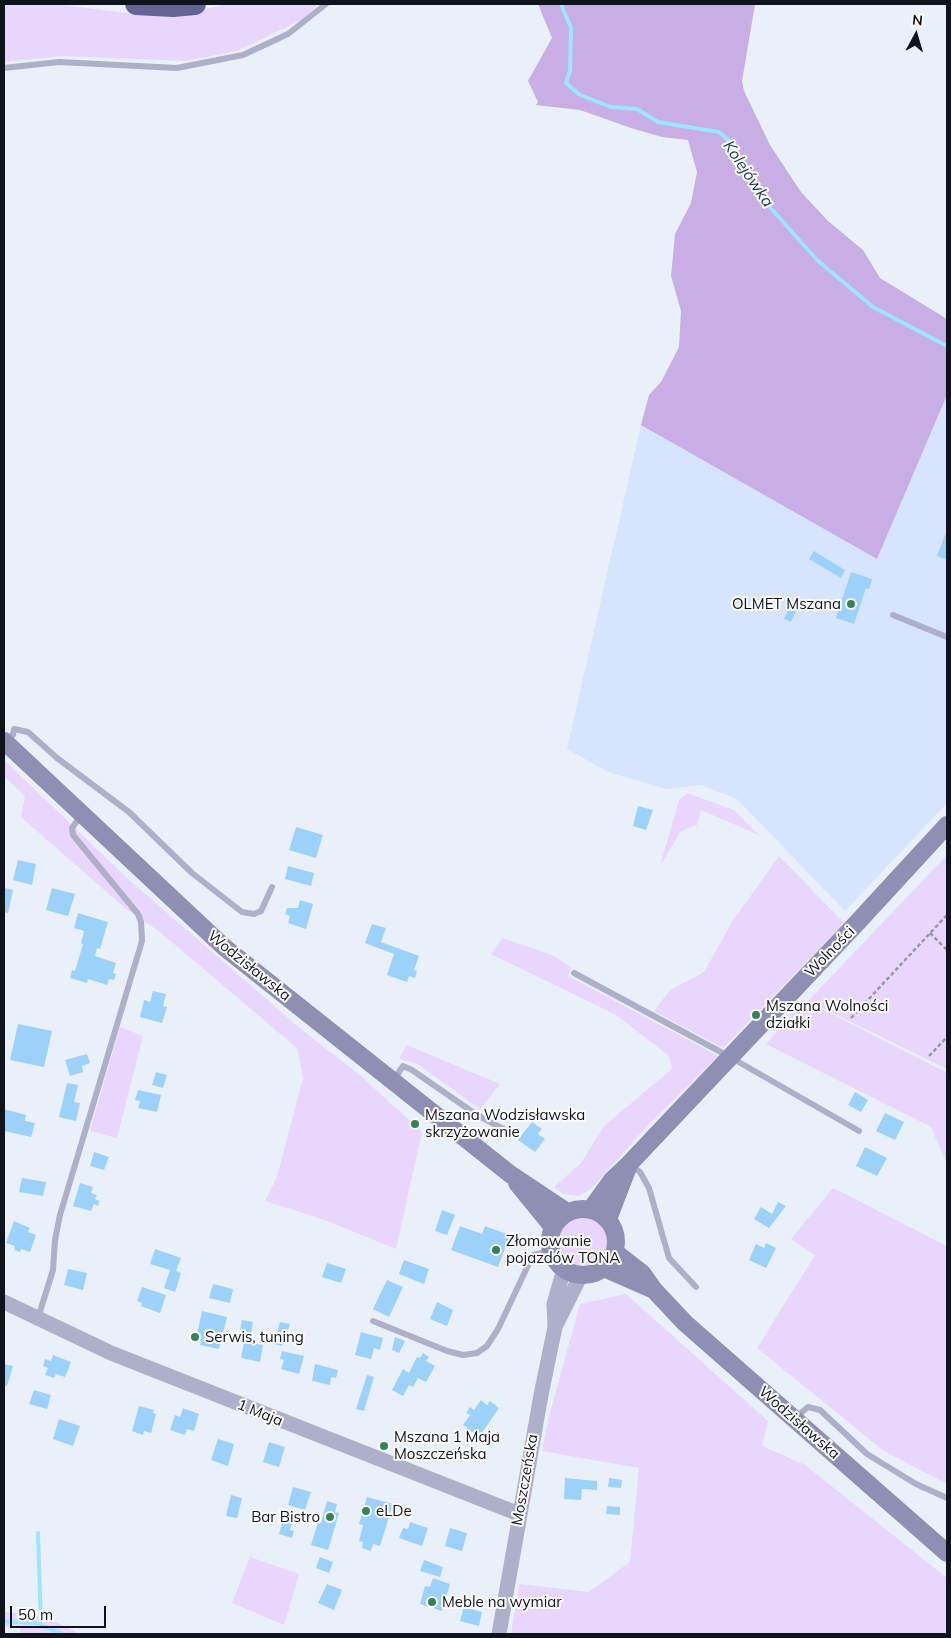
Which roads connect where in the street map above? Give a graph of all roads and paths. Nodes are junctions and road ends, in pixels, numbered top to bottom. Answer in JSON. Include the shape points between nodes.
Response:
{"nodes":[{"id":1,"x":136,"y":4,"type":"edge"},
{"id":2,"x":195,"y":4,"type":"edge"},
{"id":3,"x":326,"y":4,"type":"edge"},
{"id":4,"x":4,"y":68,"type":"edge"},
{"id":5,"x":893,"y":615,"type":"dead end"},
{"id":6,"x":947,"y":637,"type":"edge"},
{"id":7,"x":4,"y":740,"type":"edge"},
{"id":8,"x":82,"y":814,"type":"junction"},
{"id":9,"x":947,"y":825,"type":"edge"},
{"id":10,"x":272,"y":887,"type":"dead end"},
{"id":11,"x":947,"y":915,"type":"edge"},
{"id":12,"x":930,"y":933,"type":"junction"},
{"id":13,"x":947,"y":950,"type":"edge"},
{"id":14,"x":574,"y":973,"type":"dead end"},
{"id":15,"x":850,"y":1018,"type":"dead end"},
{"id":16,"x":947,"y":1037,"type":"edge"},
{"id":17,"x":730,"y":1056,"type":"junction"},
{"id":18,"x":929,"y":1056,"type":"dead end"},
{"id":19,"x":392,"y":1082,"type":"junction"},
{"id":20,"x":859,"y":1131,"type":"dead end"},
{"id":21,"x":511,"y":1133,"type":"dead end"},
{"id":22,"x":629,"y":1164,"type":"junction"},
{"id":23,"x":510,"y":1174,"type":"junction"},
{"id":24,"x":591,"y":1209,"type":"junction"},
{"id":25,"x":567,"y":1212,"type":"junction"},
{"id":26,"x":608,"y":1220,"type":"junction"},
{"id":27,"x":553,"y":1227,"type":"junction"},
{"id":28,"x":551,"y":1251,"type":"junction"},
{"id":29,"x":615,"y":1252,"type":"junction"},
{"id":30,"x":604,"y":1268,"type":"junction"},
{"id":31,"x":564,"y":1269,"type":"junction"},
{"id":32,"x":581,"y":1275,"type":"junction"},
{"id":33,"x":696,"y":1287,"type":"dead end"},
{"id":34,"x":654,"y":1290,"type":"junction"},
{"id":35,"x":4,"y":1302,"type":"edge"},
{"id":36,"x":38,"y":1319,"type":"junction"},
{"id":37,"x":373,"y":1321,"type":"dead end"},
{"id":38,"x":555,"y":1327,"type":"junction"},
{"id":39,"x":794,"y":1419,"type":"junction"},
{"id":40,"x":947,"y":1498,"type":"edge"},
{"id":41,"x":519,"y":1514,"type":"junction"},
{"id":42,"x":947,"y":1553,"type":"edge"},
{"id":43,"x":499,"y":1634,"type":"edge"}],
"edges":[{"from":1,"to":2,"type":"highway"},
{"from":3,"to":4,"type":"lane","via":[[288,34],[242,55],[177,68],[59,62]]},
{"from":5,"to":6,"type":"lane"},
{"from":7,"to":8,"type":"main road","name":"Wodzisławska"},
{"from":7,"to":10,"type":"lane","via":[[14,735],[14,729],[28,732],[129,812],[192,873],[242,912],[254,914],[261,911]]},
{"from":8,"to":19,"type":"main road","name":"Wodzisławska","via":[[224,947]]},
{"from":8,"to":36,"type":"lane","via":[[72,828],[73,836],[138,914],[142,941],[60,1215],[53,1270]]},
{"from":9,"to":17,"type":"main road","name":"Wolności"},
{"from":11,"to":12,"type":"path"},
{"from":12,"to":13,"type":"path"},
{"from":12,"to":15,"type":"path"},
{"from":14,"to":17,"type":"lane"},
{"from":16,"to":18,"type":"path"},
{"from":17,"to":20,"type":"lane"},
{"from":17,"to":22,"type":"main road","name":"Wolności"},
{"from":19,"to":21,"type":"lane","via":[[403,1066],[477,1115]]},
{"from":19,"to":23,"type":"main road","name":"Wodzisławska"},
{"from":22,"to":24,"type":"main road","name":"Wolności","via":[[612,1180]]},
{"from":22,"to":26,"type":"main road","name":"Wolności"},
{"from":22,"to":33,"type":"lane","via":[[640,1172],[649,1188],[669,1258]]},
{"from":23,"to":25,"type":"main road","name":"Wodzisławska"},
{"from":23,"to":27,"type":"main road","name":"Wodzisławska"},
{"from":24,"to":25,"type":"main road"},
{"from":24,"to":26,"type":"main road"},
{"from":25,"to":27,"type":"main road"},
{"from":26,"to":29,"type":"main road","via":[[615,1232]]},
{"from":27,"to":28,"type":"main road"},
{"from":28,"to":31,"type":"main road"},
{"from":28,"to":37,"type":"lane","via":[[533,1255],[498,1328],[487,1346],[477,1354],[447,1352]]},
{"from":29,"to":30,"type":"main road"},
{"from":29,"to":34,"type":"main road","name":"Wodzisławska","via":[[642,1273]]},
{"from":30,"to":32,"type":"main road"},
{"from":30,"to":34,"type":"main road","name":"Wodzisławska"},
{"from":31,"to":32,"type":"main road"},
{"from":31,"to":38,"type":"street","name":"Moszczeńska","via":[[554,1304]]},
{"from":32,"to":38,"type":"street","name":"Moszczeńska"},
{"from":34,"to":39,"type":"main road","name":"Wodzisławska","via":[[686,1323]]},
{"from":35,"to":36,"type":"street","name":"1 Maja"},
{"from":36,"to":41,"type":"street","name":"1 Maja","via":[[110,1353]]},
{"from":38,"to":41,"type":"street","name":"Moszczeńska"},
{"from":39,"to":40,"type":"lane","via":[[808,1407],[820,1410],[867,1454],[916,1484]]},
{"from":39,"to":42,"type":"main road","name":"Wodzisławska"},
{"from":41,"to":43,"type":"street","name":"Moszczeńska"}]}
